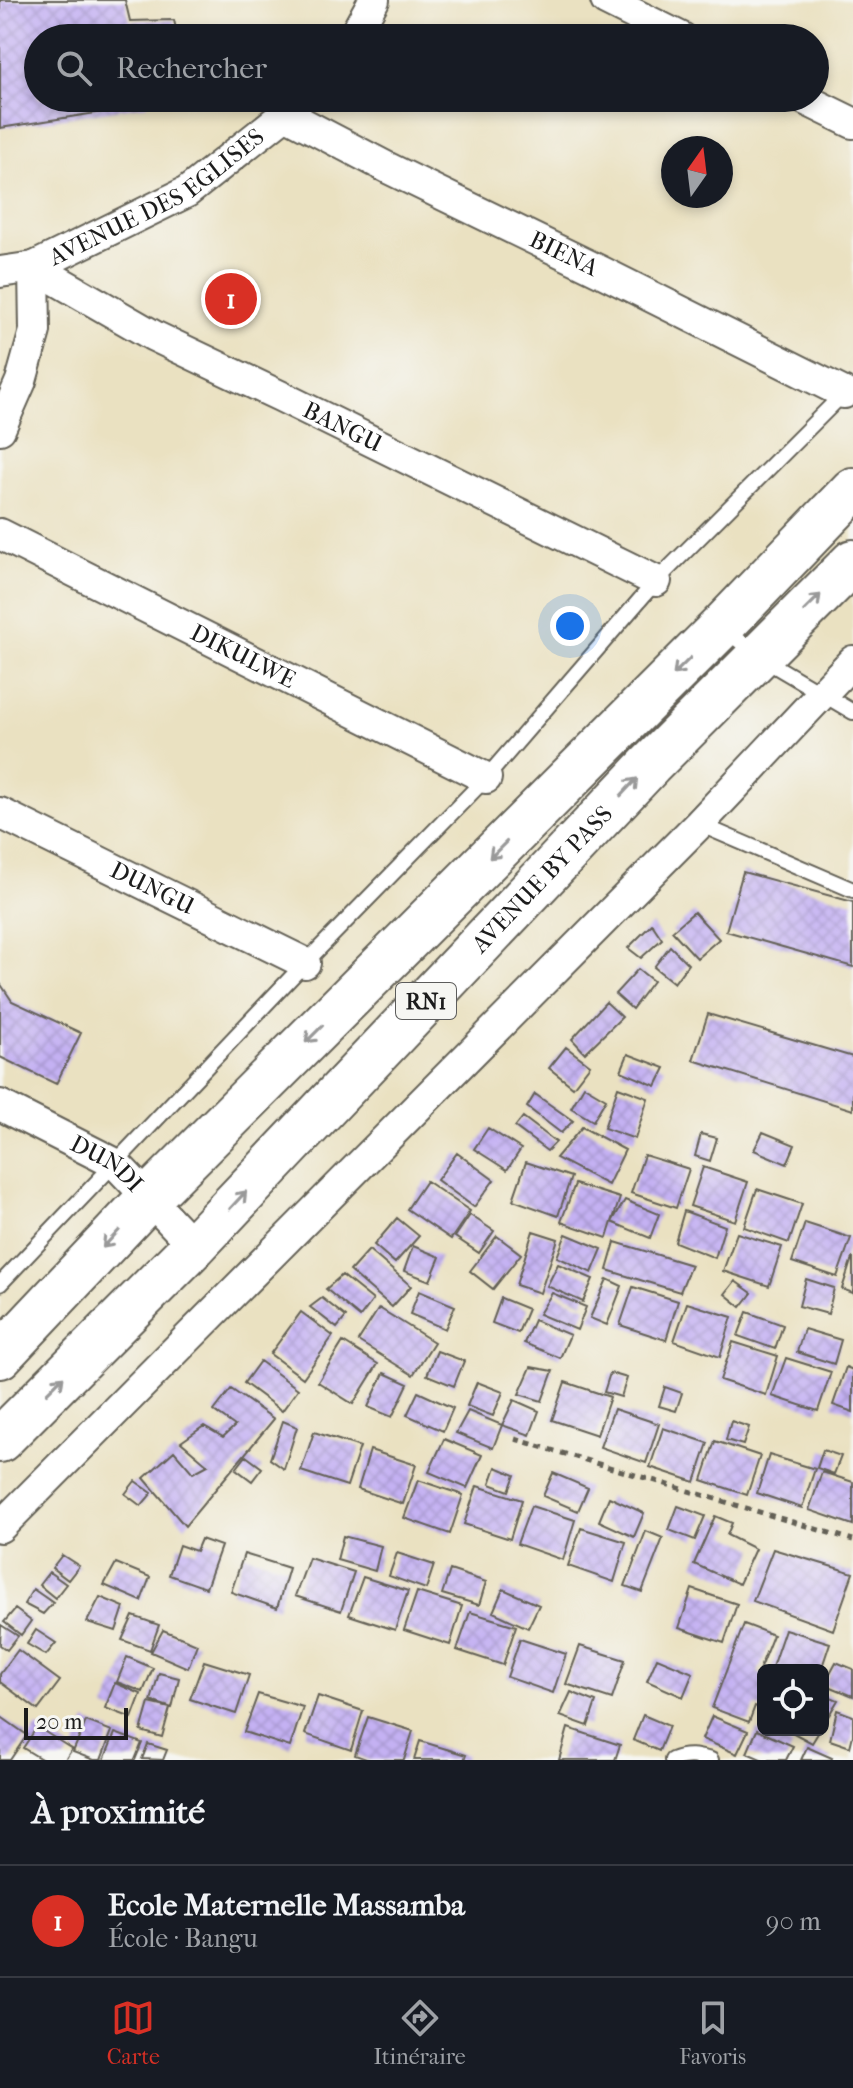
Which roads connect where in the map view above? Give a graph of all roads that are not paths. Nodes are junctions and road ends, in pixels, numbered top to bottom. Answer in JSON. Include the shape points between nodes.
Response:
{"nodes":[{"id":1,"x":374,"y":0,"type":"edge"},
{"id":2,"x":606,"y":0,"type":"edge"},
{"id":3,"x":361,"y":24,"type":"edge"},
{"id":4,"x":654,"y":24,"type":"edge"},
{"id":5,"x":829,"y":111,"type":"edge"},
{"id":6,"x":286,"y":112,"type":"edge"},
{"id":7,"x":302,"y":112,"type":"edge"},
{"id":8,"x":853,"y":123,"type":"edge"},
{"id":9,"x":34,"y":267,"type":"junction"},
{"id":10,"x":0,"y":272,"type":"edge"},
{"id":11,"x":848,"y":388,"type":"edge"},
{"id":12,"x":0,"y":429,"type":"edge"},
{"id":13,"x":853,"y":490,"type":"edge"},
{"id":14,"x":0,"y":534,"type":"edge"},
{"id":15,"x":853,"y":562,"type":"edge"},
{"id":16,"x":656,"y":581,"type":"junction"},
{"id":17,"x":721,"y":627,"type":"junction"},
{"id":18,"x":758,"y":656,"type":"junction"},
{"id":19,"x":853,"y":661,"type":"edge"},
{"id":20,"x":821,"y":695,"type":"junction"},
{"id":21,"x":853,"y":712,"type":"edge"},
{"id":22,"x":486,"y":778,"type":"junction"},
{"id":23,"x":0,"y":813,"type":"edge"},
{"id":24,"x":699,"y":824,"type":"junction"},
{"id":25,"x":853,"y":890,"type":"edge"},
{"id":26,"x":305,"y":963,"type":"junction"},
{"id":27,"x":0,"y":1105,"type":"edge"},
{"id":28,"x":116,"y":1164,"type":"junction"},
{"id":29,"x":149,"y":1198,"type":"junction"},
{"id":30,"x":194,"y":1246,"type":"junction"},
{"id":31,"x":0,"y":1284,"type":"edge"},
{"id":32,"x":0,"y":1356,"type":"edge"},
{"id":33,"x":0,"y":1440,"type":"edge"},
{"id":34,"x":0,"y":1527,"type":"edge"},
{"id":35,"x":672,"y":1760,"type":"edge"},
{"id":36,"x":711,"y":1760,"type":"edge"}],
"edges":[{"from":1,"to":3,"type":"street"},
{"from":2,"to":4,"type":"street"},
{"from":5,"to":8,"type":"street"},
{"from":6,"to":9,"type":"street","name":"AVENUE DES EGLISES","via":[[187,192]]},
{"from":7,"to":11,"type":"street","name":"BIENA","via":[[390,169]]},
{"from":9,"to":10,"type":"street","name":"AVENUE DES EGLISES"},
{"from":9,"to":12,"type":"street","via":[[35,331]]},
{"from":9,"to":16,"type":"street","name":"BANGU","via":[[154,336]]},
{"from":11,"to":16,"type":"lane"},
{"from":13,"to":17,"type":"highway","name":"AVENUE BY PASS","number":"RN1"},
{"from":14,"to":22,"type":"street","name":"DIKULWE"},
{"from":18,"to":15,"type":"highway","name":"AVENUE BY PASS","number":"RN1","one_way":true},
{"from":16,"to":22,"type":"lane"},
{"from":17,"to":18,"type":"lane"},
{"from":17,"to":29,"type":"highway","name":"AVENUE BY PASS","number":"RN1","one_way":true},
{"from":18,"to":20,"type":"lane"},
{"from":30,"to":18,"type":"highway","name":"AVENUE BY PASS","number":"RN1","one_way":true},
{"from":19,"to":20,"type":"street"},
{"from":20,"to":21,"type":"lane"},
{"from":20,"to":24,"type":"street"},
{"from":22,"to":26,"type":"lane"},
{"from":23,"to":26,"type":"street","name":"DUNGU"},
{"from":24,"to":25,"type":"lane"},
{"from":24,"to":34,"type":"street"},
{"from":26,"to":28,"type":"lane"},
{"from":27,"to":28,"type":"street","name":"DUNDI"},
{"from":28,"to":29,"type":"street","name":"DUNDI"},
{"from":28,"to":31,"type":"lane"},
{"from":29,"to":30,"type":"street","name":"DUNDI"},
{"from":29,"to":32,"type":"highway","name":"AVENUE BY PASS","number":"RN1","one_way":true},
{"from":33,"to":30,"type":"highway","name":"AVENUE BY PASS","number":"RN1","one_way":true},
{"from":35,"to":36,"type":"lane"}]}
